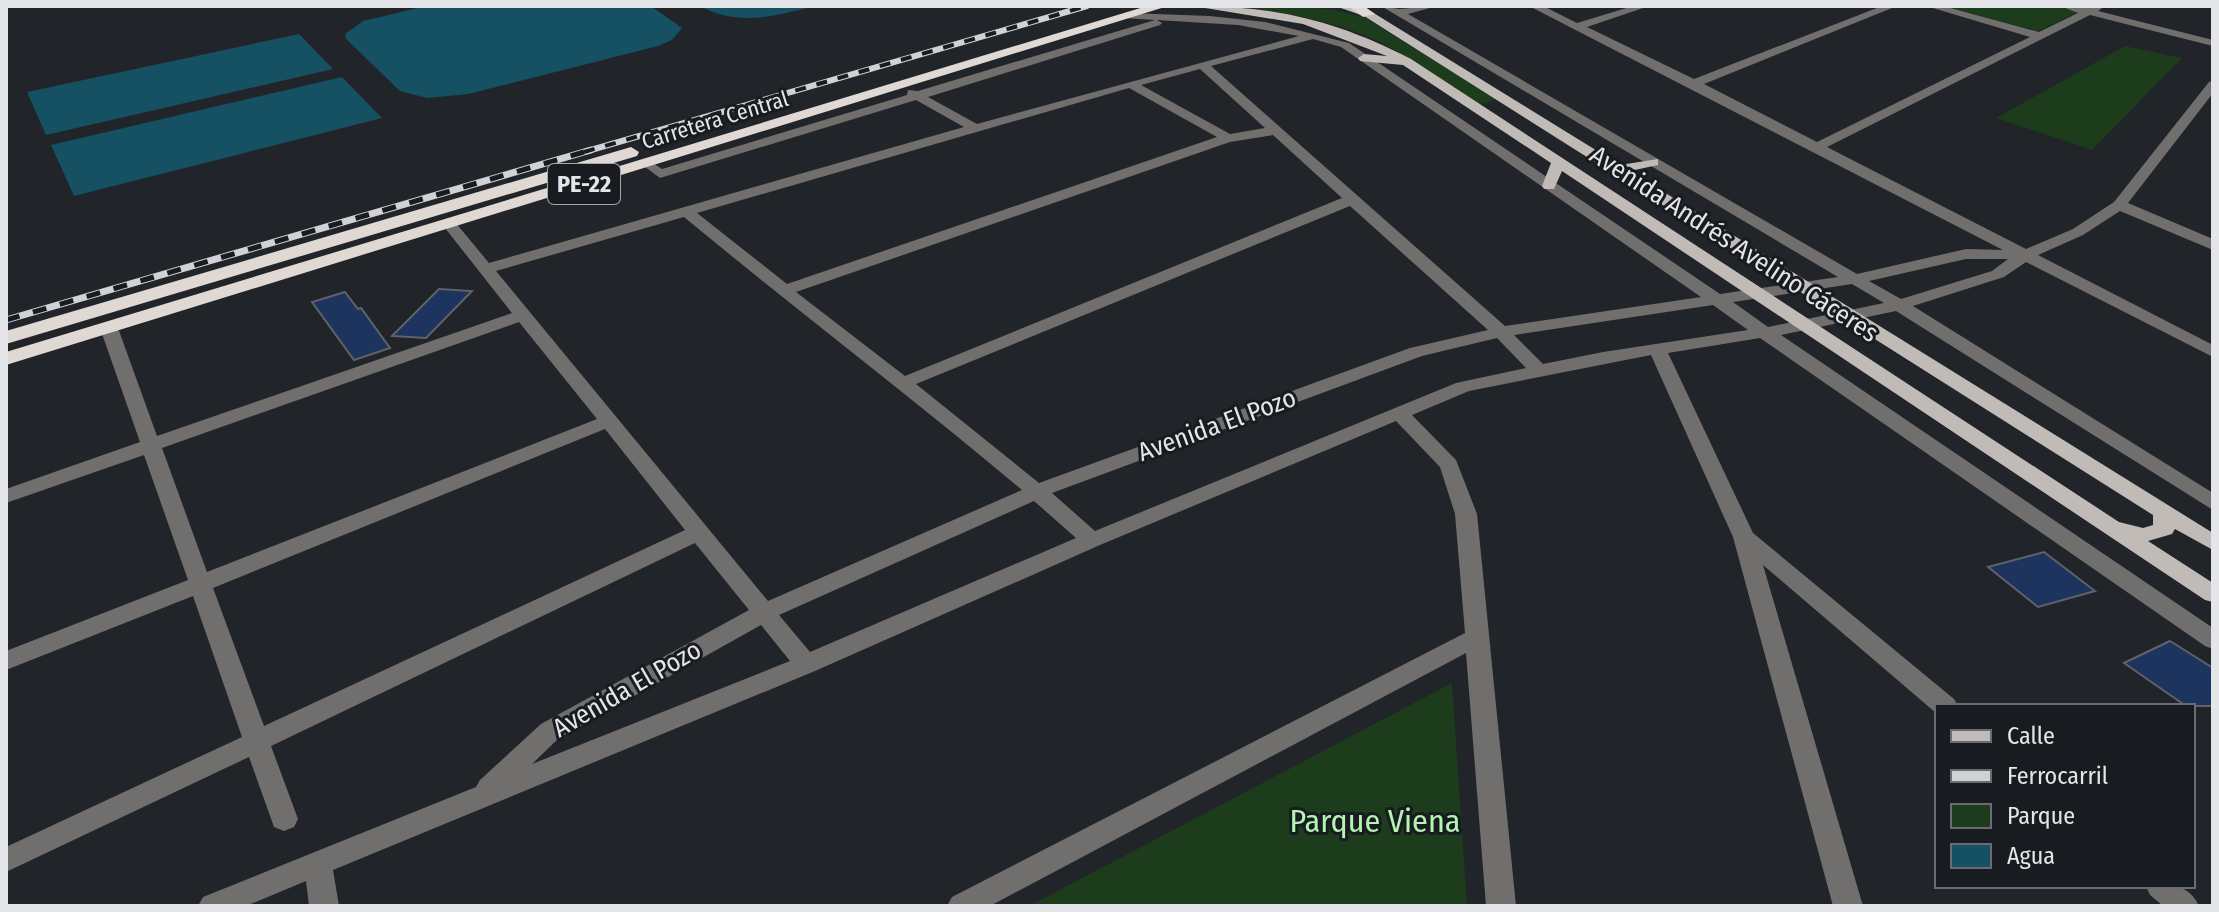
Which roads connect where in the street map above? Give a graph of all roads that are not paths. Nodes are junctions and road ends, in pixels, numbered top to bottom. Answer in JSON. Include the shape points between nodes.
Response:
{"nodes":[{"id":1,"x":1198,"y":6,"type":"edge"},
{"id":2,"x":1340,"y":6,"type":"edge"},
{"id":3,"x":1432,"y":6,"type":"edge"},
{"id":4,"x":1534,"y":6,"type":"edge"},
{"id":5,"x":1644,"y":6,"type":"edge"},
{"id":6,"x":1892,"y":6,"type":"edge"},
{"id":7,"x":1931,"y":6,"type":"edge"},
{"id":8,"x":2065,"y":6,"type":"edge"},
{"id":9,"x":1391,"y":9,"type":"edge"},
{"id":10,"x":2094,"y":9,"type":"edge"},
{"id":11,"x":1362,"y":10,"type":"edge"},
{"id":12,"x":1124,"y":11,"type":"edge"},
{"id":13,"x":1168,"y":11,"type":"edge"},
{"id":14,"x":1579,"y":26,"type":"junction"},
{"id":15,"x":1315,"y":35,"type":"junction"},
{"id":16,"x":2037,"y":35,"type":"junction"},
{"id":17,"x":2213,"y":43,"type":"edge"},
{"id":18,"x":968,"y":51,"type":"junction"},
{"id":19,"x":1364,"y":58,"type":"junction"},
{"id":20,"x":987,"y":59,"type":"junction"},
{"id":21,"x":1407,"y":62,"type":"junction"},
{"id":22,"x":1203,"y":66,"type":"junction"},
{"id":23,"x":1130,"y":84,"type":"junction"},
{"id":24,"x":1694,"y":84,"type":"junction"},
{"id":25,"x":2213,"y":85,"type":"edge"},
{"id":26,"x":899,"y":87,"type":"junction"},
{"id":27,"x":917,"y":96,"type":"junction"},
{"id":28,"x":1514,"y":106,"type":"junction"},
{"id":29,"x":1485,"y":113,"type":"junction"},
{"id":30,"x":978,"y":130,"type":"junction"},
{"id":31,"x":1275,"y":131,"type":"junction"},
{"id":32,"x":1228,"y":138,"type":"junction"},
{"id":33,"x":1815,"y":148,"type":"junction"},
{"id":34,"x":1558,"y":162,"type":"junction"},
{"id":35,"x":1653,"y":162,"type":"junction"},
{"id":36,"x":648,"y":164,"type":"junction"},
{"id":37,"x":1617,"y":170,"type":"junction"},
{"id":38,"x":1549,"y":186,"type":"junction"},
{"id":39,"x":1351,"y":200,"type":"junction"},
{"id":40,"x":2119,"y":205,"type":"junction"},
{"id":41,"x":687,"y":212,"type":"junction"},
{"id":42,"x":450,"y":225,"type":"junction"},
{"id":43,"x":2213,"y":245,"type":"edge"},
{"id":44,"x":2025,"y":255,"type":"junction"},
{"id":45,"x":485,"y":269,"type":"junction"},
{"id":46,"x":1855,"y":279,"type":"junction"},
{"id":47,"x":1804,"y":285,"type":"junction"},
{"id":48,"x":782,"y":291,"type":"junction"},
{"id":49,"x":1758,"y":295,"type":"junction"},
{"id":50,"x":1721,"y":300,"type":"junction"},
{"id":51,"x":1899,"y":305,"type":"junction"},
{"id":52,"x":522,"y":315,"type":"junction"},
{"id":53,"x":1850,"y":316,"type":"junction"},
{"id":54,"x":1807,"y":326,"type":"junction"},
{"id":55,"x":109,"y":328,"type":"junction"},
{"id":56,"x":1501,"y":332,"type":"junction"},
{"id":57,"x":1769,"y":333,"type":"junction"},
{"id":58,"x":6,"y":338,"type":"edge"},
{"id":59,"x":1658,"y":351,"type":"junction"},
{"id":60,"x":2213,"y":352,"type":"edge"},
{"id":61,"x":6,"y":359,"type":"edge"},
{"id":62,"x":1537,"y":369,"type":"junction"},
{"id":63,"x":906,"y":382,"type":"junction"},
{"id":64,"x":1399,"y":413,"type":"junction"},
{"id":65,"x":609,"y":421,"type":"junction"},
{"id":66,"x":151,"y":445,"type":"junction"},
{"id":67,"x":1038,"y":491,"type":"junction"},
{"id":68,"x":6,"y":496,"type":"edge"},
{"id":69,"x":2213,"y":503,"type":"edge"},
{"id":70,"x":2164,"y":513,"type":"junction"},
{"id":71,"x":2112,"y":528,"type":"junction"},
{"id":72,"x":699,"y":532,"type":"junction"},
{"id":73,"x":1744,"y":537,"type":"junction"},
{"id":74,"x":1092,"y":540,"type":"junction"},
{"id":75,"x":2213,"y":543,"type":"edge"},
{"id":76,"x":201,"y":583,"type":"junction"},
{"id":77,"x":2213,"y":594,"type":"edge"},
{"id":78,"x":766,"y":611,"type":"junction"},
{"id":79,"x":1477,"y":637,"type":"junction"},
{"id":80,"x":2213,"y":640,"type":"edge"},
{"id":81,"x":6,"y":661,"type":"edge"},
{"id":82,"x":806,"y":664,"type":"junction"},
{"id":83,"x":1943,"y":704,"type":"edge"},
{"id":84,"x":256,"y":741,"type":"junction"},
{"id":85,"x":481,"y":796,"type":"junction"},
{"id":86,"x":284,"y":819,"type":"dead end"},
{"id":87,"x":6,"y":860,"type":"edge"},
{"id":88,"x":318,"y":862,"type":"junction"},
{"id":89,"x":2162,"y":888,"type":"edge"},
{"id":90,"x":213,"y":906,"type":"edge"},
{"id":91,"x":324,"y":906,"type":"edge"},
{"id":92,"x":962,"y":906,"type":"edge"},
{"id":93,"x":1501,"y":906,"type":"edge"},
{"id":94,"x":1848,"y":906,"type":"edge"},
{"id":95,"x":2184,"y":906,"type":"edge"}],
"edges":[{"from":1,"to":21,"type":"main road","name":"Avenida Andrés Avelino Cáceres","via":[[1312,23],[1374,44]]},
{"from":2,"to":11,"type":"main road","name":"Avenida Andrés Avelino Cáceres"},
{"from":3,"to":9,"type":"street"},
{"from":4,"to":14,"type":"street"},
{"from":5,"to":14,"type":"street"},
{"from":6,"to":24,"type":"street"},
{"from":7,"to":16,"type":"street"},
{"from":8,"to":10,"type":"street"},
{"from":9,"to":35,"type":"street"},
{"from":10,"to":16,"type":"street"},
{"from":10,"to":17,"type":"street"},
{"from":11,"to":28,"type":"main road","name":"Avenida Andrés Avelino Cáceres"},
{"from":12,"to":13,"type":"highway","name":"Carretera Central","number":"PE-22"},
{"from":12,"to":18,"type":"highway","name":"Carretera Central","number":"PE-22"},
{"from":12,"to":20,"type":"highway","name":"Carretera Central","number":"PE-22"},
{"from":13,"to":15,"type":"street"},
{"from":13,"to":27,"type":"street"},
{"from":14,"to":24,"type":"street"},
{"from":15,"to":19,"type":"street"},
{"from":15,"to":22,"type":"street"},
{"from":16,"to":33,"type":"street"},
{"from":18,"to":20,"type":"highway"},
{"from":18,"to":58,"type":"highway","name":"Carretera Central","number":"PE-22"},
{"from":19,"to":21,"type":"main road"},
{"from":19,"to":38,"type":"street"},
{"from":20,"to":26,"type":"highway","name":"Carretera Central","number":"PE-22"},
{"from":21,"to":29,"type":"main road","name":"Avenida Andrés Avelino Cáceres"},
{"from":22,"to":23,"type":"street"},
{"from":22,"to":31,"type":"street"},
{"from":23,"to":30,"type":"street"},
{"from":23,"to":32,"type":"street"},
{"from":24,"to":33,"type":"street"},
{"from":25,"to":40,"type":"street","name":"Avenida El Pozo"},
{"from":26,"to":27,"type":"street"},
{"from":26,"to":36,"type":"highway","name":"Carretera Central","number":"PE-22"},
{"from":27,"to":30,"type":"street"},
{"from":27,"to":36,"type":"street","via":[[660,174]]},
{"from":28,"to":29,"type":"main road","via":[[1498,105]]},
{"from":28,"to":37,"type":"main road","name":"Avenida Andrés Avelino Cáceres"},
{"from":29,"to":34,"type":"main road","name":"Avenida Andrés Avelino Cáceres"},
{"from":30,"to":41,"type":"street"},
{"from":31,"to":32,"type":"street"},
{"from":31,"to":39,"type":"street"},
{"from":32,"to":48,"type":"street"},
{"from":33,"to":44,"type":"street"},
{"from":34,"to":38,"type":"main road"},
{"from":34,"to":49,"type":"main road","name":"Avenida Andrés Avelino Cáceres"},
{"from":35,"to":37,"type":"main road"},
{"from":35,"to":46,"type":"street"},
{"from":36,"to":42,"type":"highway","name":"Carretera Central","number":"PE-22"},
{"from":37,"to":47,"type":"main road","name":"Avenida Andrés Avelino Cáceres"},
{"from":38,"to":50,"type":"street"},
{"from":39,"to":56,"type":"street"},
{"from":39,"to":63,"type":"street"},
{"from":40,"to":43,"type":"street"},
{"from":40,"to":44,"type":"street","name":"Avenida El Pozo","via":[[2078,232]]},
{"from":41,"to":45,"type":"street"},
{"from":41,"to":48,"type":"street"},
{"from":42,"to":45,"type":"street"},
{"from":42,"to":55,"type":"highway","name":"Carretera Central","number":"PE-22"},
{"from":44,"to":46,"type":"street","name":"Avenida El Pozo","via":[[1966,254]]},
{"from":44,"to":51,"type":"street","name":"Avenida El Pozo","via":[[1998,274]]},
{"from":44,"to":60,"type":"street"},
{"from":45,"to":52,"type":"street"},
{"from":46,"to":47,"type":"street","name":"Avenida El Pozo"},
{"from":46,"to":51,"type":"street"},
{"from":47,"to":49,"type":"street","name":"Avenida El Pozo"},
{"from":47,"to":53,"type":"main road","name":"Avenida Andrés Avelino Cáceres"},
{"from":48,"to":63,"type":"street"},
{"from":49,"to":50,"type":"street","name":"Avenida El Pozo"},
{"from":49,"to":54,"type":"main road","name":"Avenida Andrés Avelino Cáceres"},
{"from":50,"to":56,"type":"street","name":"Avenida El Pozo"},
{"from":50,"to":57,"type":"street"},
{"from":51,"to":53,"type":"street","name":"Avenida El Pozo"},
{"from":51,"to":69,"type":"street"},
{"from":52,"to":65,"type":"street"},
{"from":52,"to":66,"type":"street"},
{"from":53,"to":54,"type":"street","name":"Avenida El Pozo"},
{"from":53,"to":70,"type":"main road","name":"Avenida Andrés Avelino Cáceres"},
{"from":54,"to":57,"type":"street","name":"Avenida El Pozo"},
{"from":54,"to":71,"type":"main road","name":"Avenida Andrés Avelino Cáceres"},
{"from":55,"to":61,"type":"highway","name":"Carretera Central","number":"PE-22"},
{"from":55,"to":66,"type":"street"},
{"from":56,"to":62,"type":"street"},
{"from":56,"to":67,"type":"street","name":"Avenida El Pozo","via":[[1416,352]]},
{"from":57,"to":59,"type":"street","name":"Avenida El Pozo"},
{"from":57,"to":80,"type":"street"},
{"from":59,"to":62,"type":"street","name":"Avenida El Pozo"},
{"from":59,"to":73,"type":"street"},
{"from":62,"to":64,"type":"street","name":"Avenida El Pozo","via":[[1463,387]]},
{"from":63,"to":67,"type":"street"},
{"from":64,"to":74,"type":"street","name":"Avenida El Pozo"},
{"from":64,"to":79,"type":"street","via":[[1449,465],[1466,514]]},
{"from":65,"to":72,"type":"street"},
{"from":65,"to":76,"type":"street"},
{"from":66,"to":68,"type":"street"},
{"from":66,"to":76,"type":"street"},
{"from":67,"to":74,"type":"street"},
{"from":67,"to":78,"type":"street","name":"Avenida El Pozo"},
{"from":70,"to":71,"type":"main road","via":[[2164,529],[2154,532],[2143,535]]},
{"from":70,"to":75,"type":"main road","name":"Avenida Andrés Avelino Cáceres"},
{"from":71,"to":77,"type":"main road","name":"Avenida Andrés Avelino Cáceres"},
{"from":72,"to":78,"type":"street"},
{"from":72,"to":84,"type":"street"},
{"from":73,"to":83,"type":"street"},
{"from":73,"to":94,"type":"street"},
{"from":74,"to":82,"type":"street","name":"Avenida El Pozo"},
{"from":76,"to":81,"type":"street"},
{"from":76,"to":84,"type":"street"},
{"from":78,"to":82,"type":"street"},
{"from":78,"to":85,"type":"street","name":"Avenida El Pozo","via":[[550,731]]},
{"from":79,"to":92,"type":"street"},
{"from":79,"to":93,"type":"street"},
{"from":82,"to":85,"type":"street","name":"Avenida El Pozo"},
{"from":84,"to":86,"type":"street"},
{"from":84,"to":87,"type":"street"},
{"from":85,"to":88,"type":"street","name":"Avenida El Pozo"},
{"from":88,"to":90,"type":"street","name":"Avenida El Pozo"},
{"from":88,"to":91,"type":"street"},
{"from":89,"to":95,"type":"street"}]}
